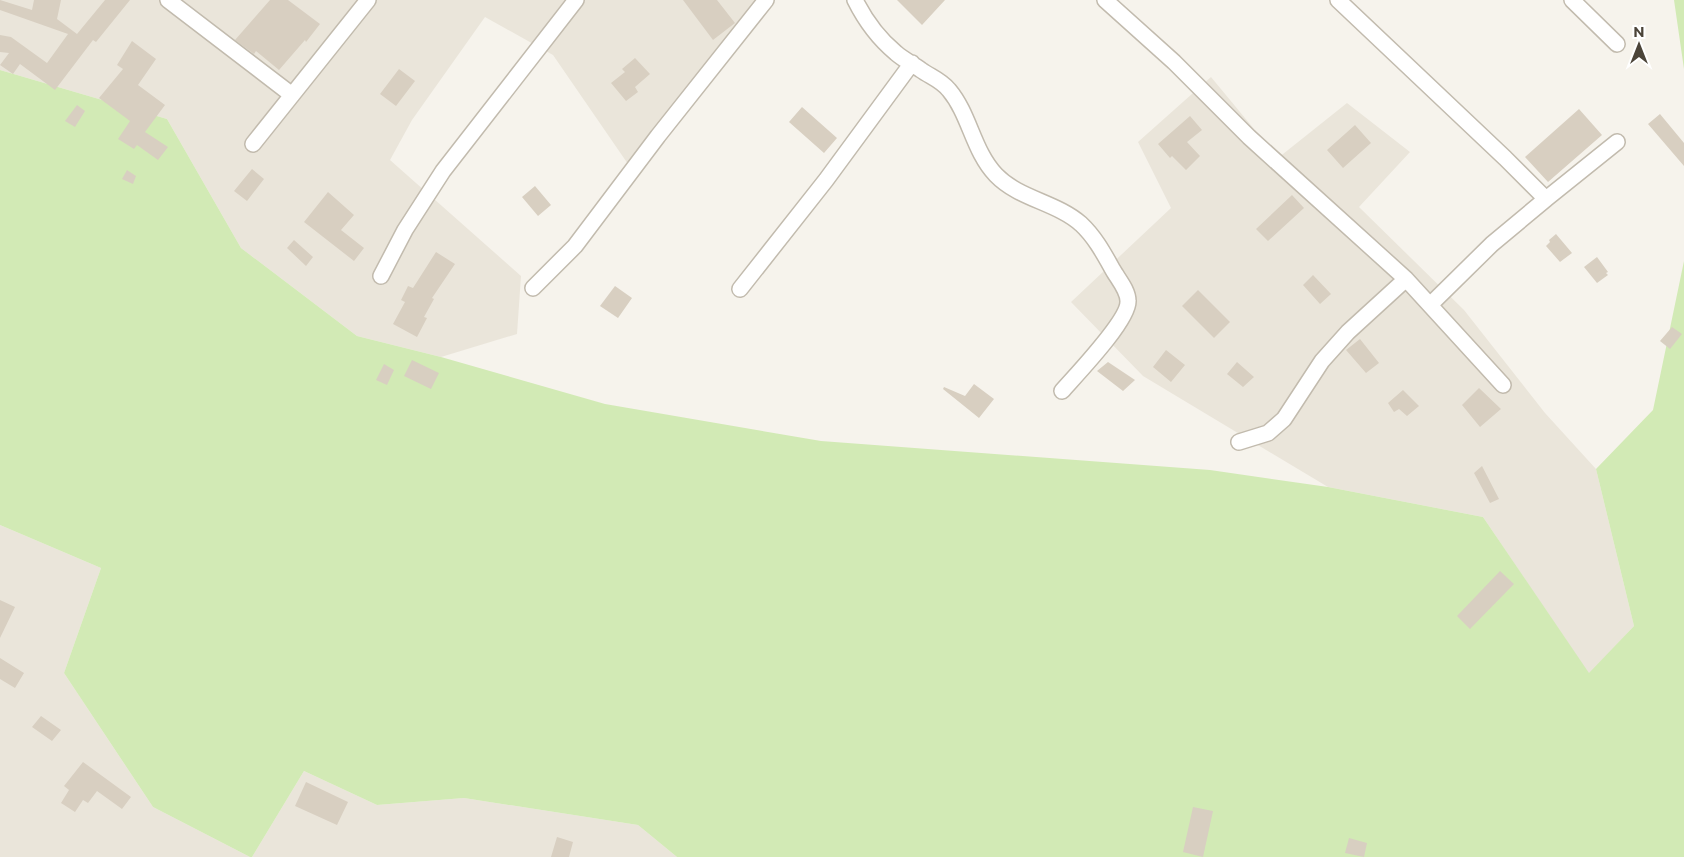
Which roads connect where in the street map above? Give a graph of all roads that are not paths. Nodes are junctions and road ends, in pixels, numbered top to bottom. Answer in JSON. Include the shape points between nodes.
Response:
{"nodes":[{"id":1,"x":168,"y":0,"type":"edge"},
{"id":2,"x":368,"y":0,"type":"edge"},
{"id":3,"x":576,"y":0,"type":"edge"},
{"id":4,"x":766,"y":0,"type":"edge"},
{"id":5,"x":855,"y":0,"type":"edge"},
{"id":6,"x":1105,"y":0,"type":"edge"},
{"id":7,"x":1338,"y":0,"type":"edge"},
{"id":8,"x":1572,"y":0,"type":"edge"},
{"id":9,"x":1617,"y":44,"type":"dead end"},
{"id":10,"x":912,"y":63,"type":"junction"},
{"id":11,"x":292,"y":95,"type":"junction"},
{"id":12,"x":1617,"y":142,"type":"dead end"},
{"id":13,"x":253,"y":144,"type":"dead end"},
{"id":14,"x":1546,"y":199,"type":"junction"},
{"id":15,"x":381,"y":276,"type":"dead end"},
{"id":16,"x":1406,"y":278,"type":"junction"},
{"id":17,"x":533,"y":288,"type":"dead end"},
{"id":18,"x":740,"y":289,"type":"dead end"},
{"id":19,"x":1430,"y":305,"type":"junction"},
{"id":20,"x":1503,"y":385,"type":"dead end"},
{"id":21,"x":1062,"y":391,"type":"dead end"},
{"id":22,"x":1239,"y":442,"type":"dead end"}],
"edges":[{"from":1,"to":11,"type":"street"},
{"from":2,"to":11,"type":"street"},
{"from":3,"to":15,"type":"street","via":[[443,171],[404,230]]},
{"from":4,"to":17,"type":"street","via":[[575,246]]},
{"from":5,"to":10,"type":"street","via":[[878,36]]},
{"from":6,"to":16,"type":"street","via":[[1174,62],[1249,137]]},
{"from":7,"to":14,"type":"street"},
{"from":8,"to":9,"type":"street"},
{"from":10,"to":18,"type":"street"},
{"from":10,"to":21,"type":"street","via":[[939,79],[948,89],[963,111],[983,158],[997,176],[1080,224],[1093,238],[1127,295],[1127,307],[1112,332]]},
{"from":11,"to":13,"type":"street"},
{"from":12,"to":14,"type":"street"},
{"from":14,"to":19,"type":"street","via":[[1492,244]]},
{"from":16,"to":19,"type":"street"},
{"from":16,"to":22,"type":"street","via":[[1322,361],[1284,419],[1268,433]]},
{"from":19,"to":20,"type":"street"}]}
